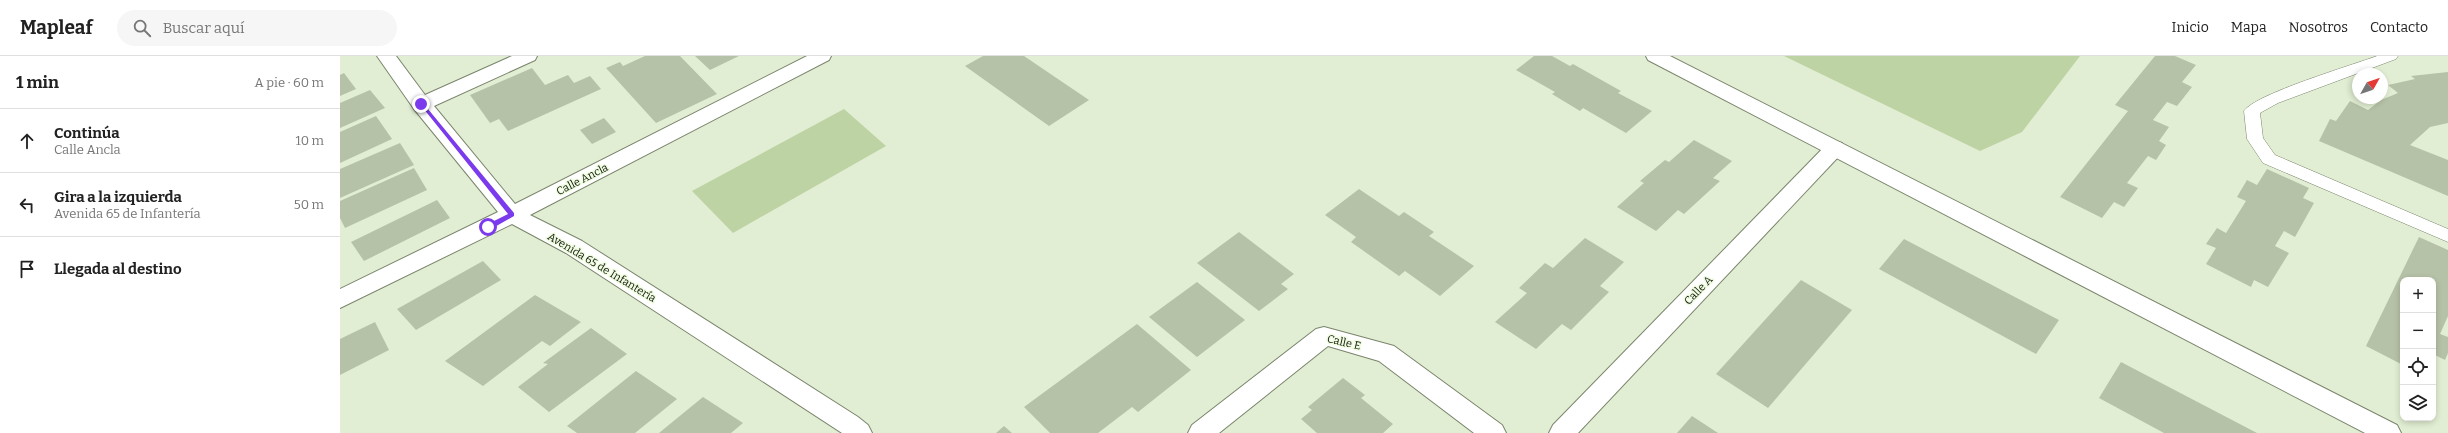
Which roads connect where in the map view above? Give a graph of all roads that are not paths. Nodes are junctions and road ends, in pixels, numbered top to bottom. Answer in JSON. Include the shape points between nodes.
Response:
{"nodes":[{"id":1,"x":386,"y":56,"type":"edge"},
{"id":2,"x":528,"y":56,"type":"edge"},
{"id":3,"x":822,"y":56,"type":"edge"},
{"id":4,"x":1655,"y":56,"type":"edge"},
{"id":5,"x":2391,"y":56,"type":"edge"},
{"id":6,"x":421,"y":104,"type":"junction"},
{"id":7,"x":1835,"y":148,"type":"junction"},
{"id":8,"x":512,"y":215,"type":"junction"},
{"id":9,"x":2448,"y":236,"type":"edge"},
{"id":10,"x":340,"y":299,"type":"edge"},
{"id":11,"x":859,"y":433,"type":"edge"},
{"id":12,"x":1201,"y":433,"type":"edge"},
{"id":13,"x":1493,"y":433,"type":"edge"},
{"id":14,"x":1562,"y":433,"type":"edge"},
{"id":15,"x":2388,"y":433,"type":"edge"}],
"edges":[{"from":1,"to":6,"type":"street","name":"Avenida 65 de Infantería"},
{"from":2,"to":6,"type":"street"},
{"from":3,"to":8,"type":"street","name":"Calle Ancla"},
{"from":4,"to":7,"type":"street"},
{"from":5,"to":9,"type":"lane","via":[[2273,99],[2252,111],[2255,139],[2269,159]]},
{"from":6,"to":8,"type":"street","name":"Avenida 65 de Infantería"},
{"from":7,"to":14,"type":"street","name":"Calle A"},
{"from":7,"to":15,"type":"street"},
{"from":8,"to":10,"type":"street","name":"Calle Ancla"},
{"from":8,"to":11,"type":"street","name":"Avenida 65 de Infantería","via":[[574,248],[849,424]]},
{"from":12,"to":13,"type":"street","name":"Calle E","via":[[1324,336],[1386,353]]}]}
